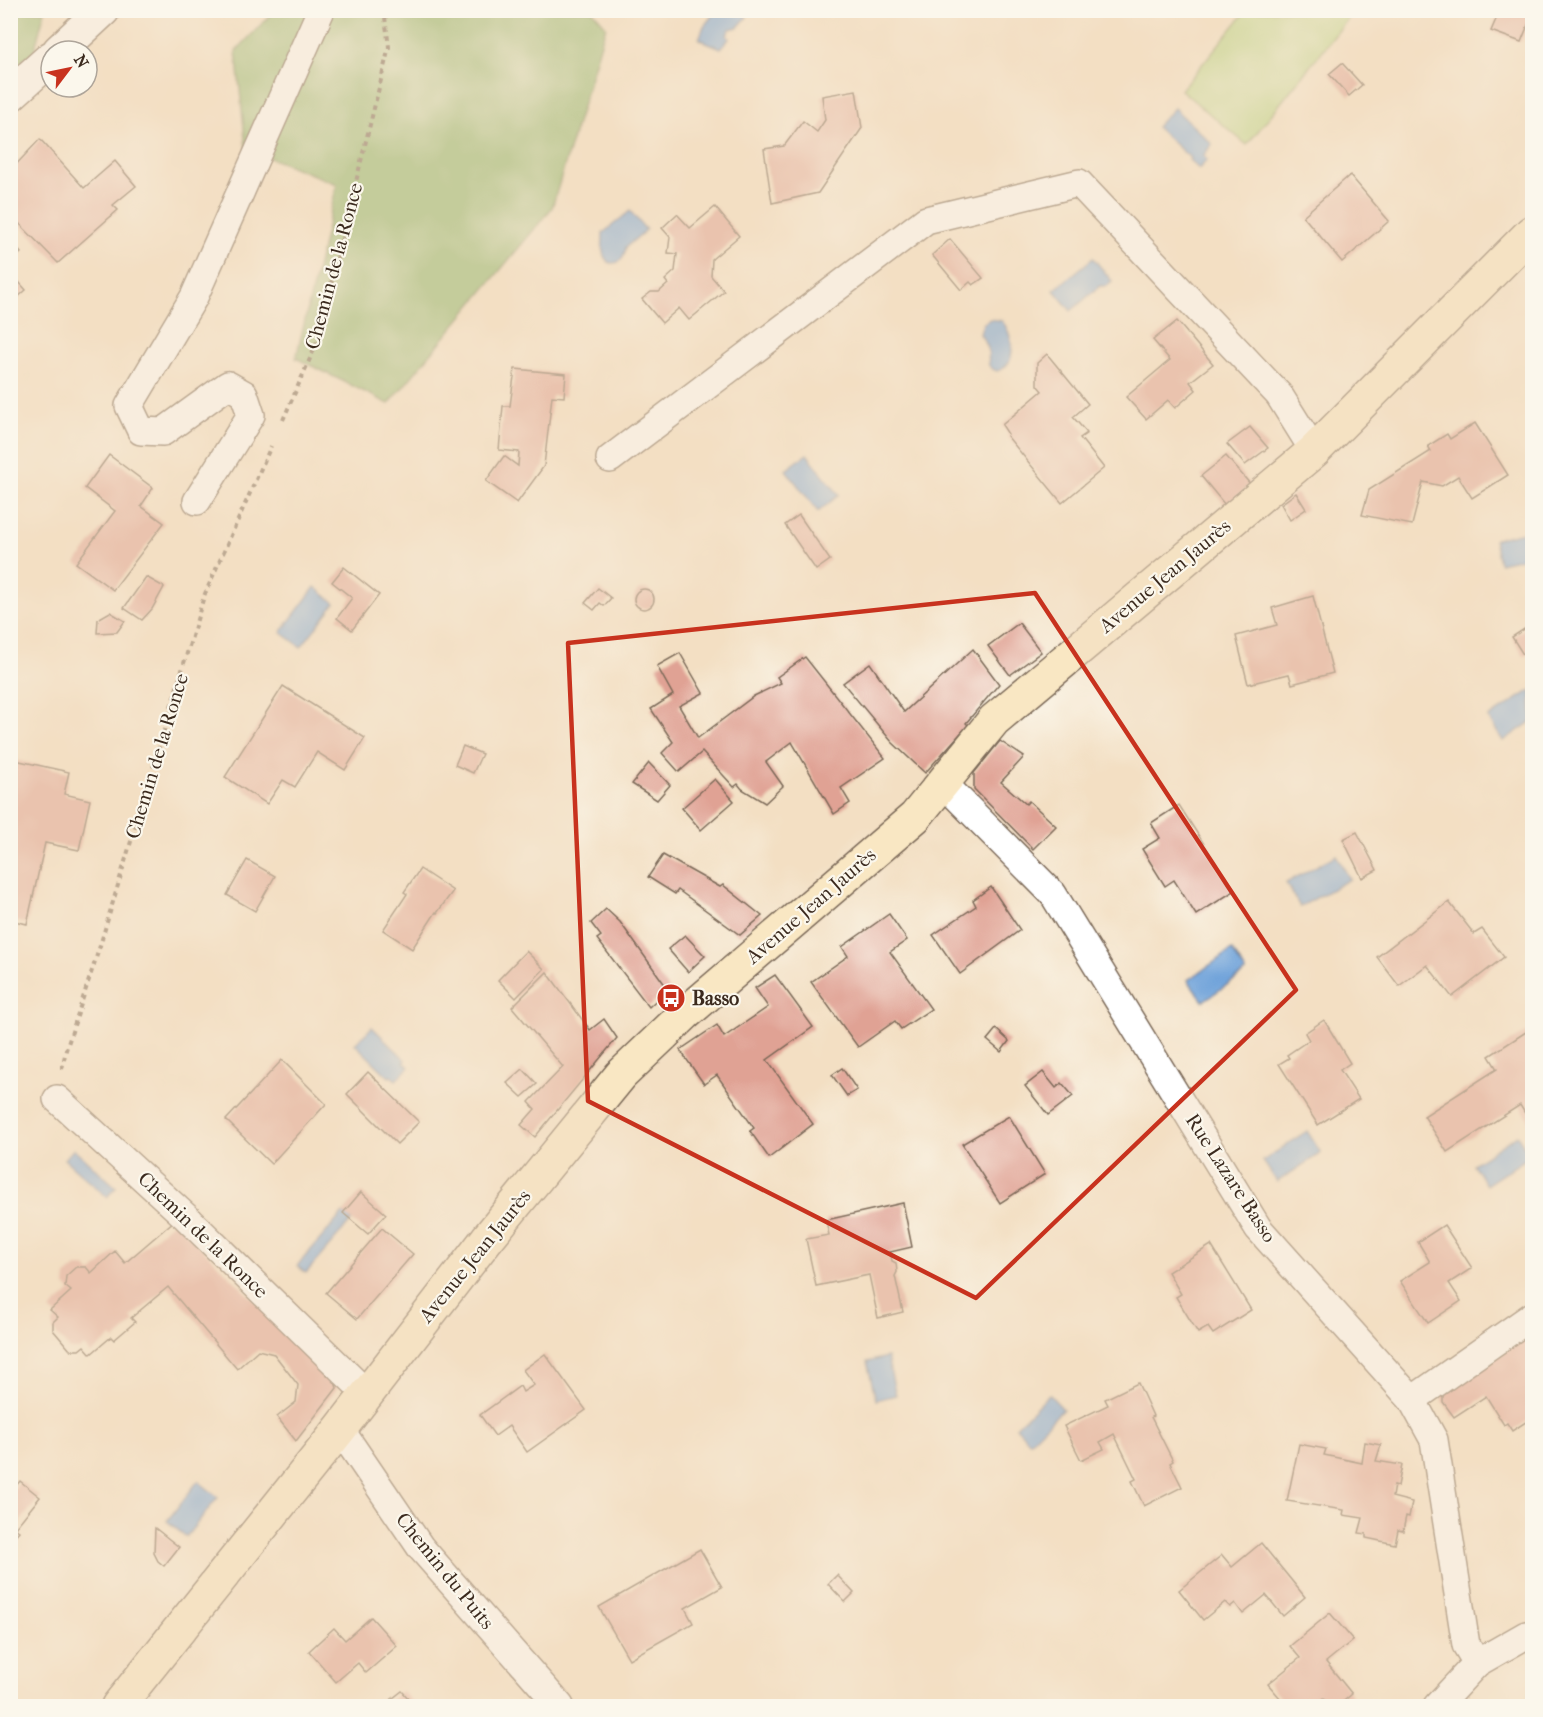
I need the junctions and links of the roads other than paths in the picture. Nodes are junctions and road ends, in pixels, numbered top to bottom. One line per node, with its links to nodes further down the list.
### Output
1 (103, 10): 3 (street)
2 (321, 10): 9 (street)
3 (72, 39)
4 (39, 69): 5 (street)
5 (10, 95)
6 (1533, 232): 7 (main road, Avenue Jean Jaurès)
7 (1314, 451): 8 (street); 10 (main road, Avenue Jean Jaurès)
8 (610, 459)
9 (197, 501)
10 (944, 784): 13 (main road, Avenue Jean Jaurès); 14 (street, Rue Lazare Basso)
11 (57, 1099): 13 (street, Chemin de la Ronce)
12 (1533, 1316): 14 (street)
13 (366, 1393): 15 (main road, Avenue Jean Jaurès)
14 (1412, 1400): 17 (street, Rue Lazare Basso)
15 (340, 1430): 18 (main road, Avenue Jean Jaurès); 19 (street, Chemin du Puits)
16 (1533, 1634): 17 (street)
17 (1478, 1663): 20 (street)
18 (118, 1707)
19 (560, 1707)
20 (1437, 1707)

